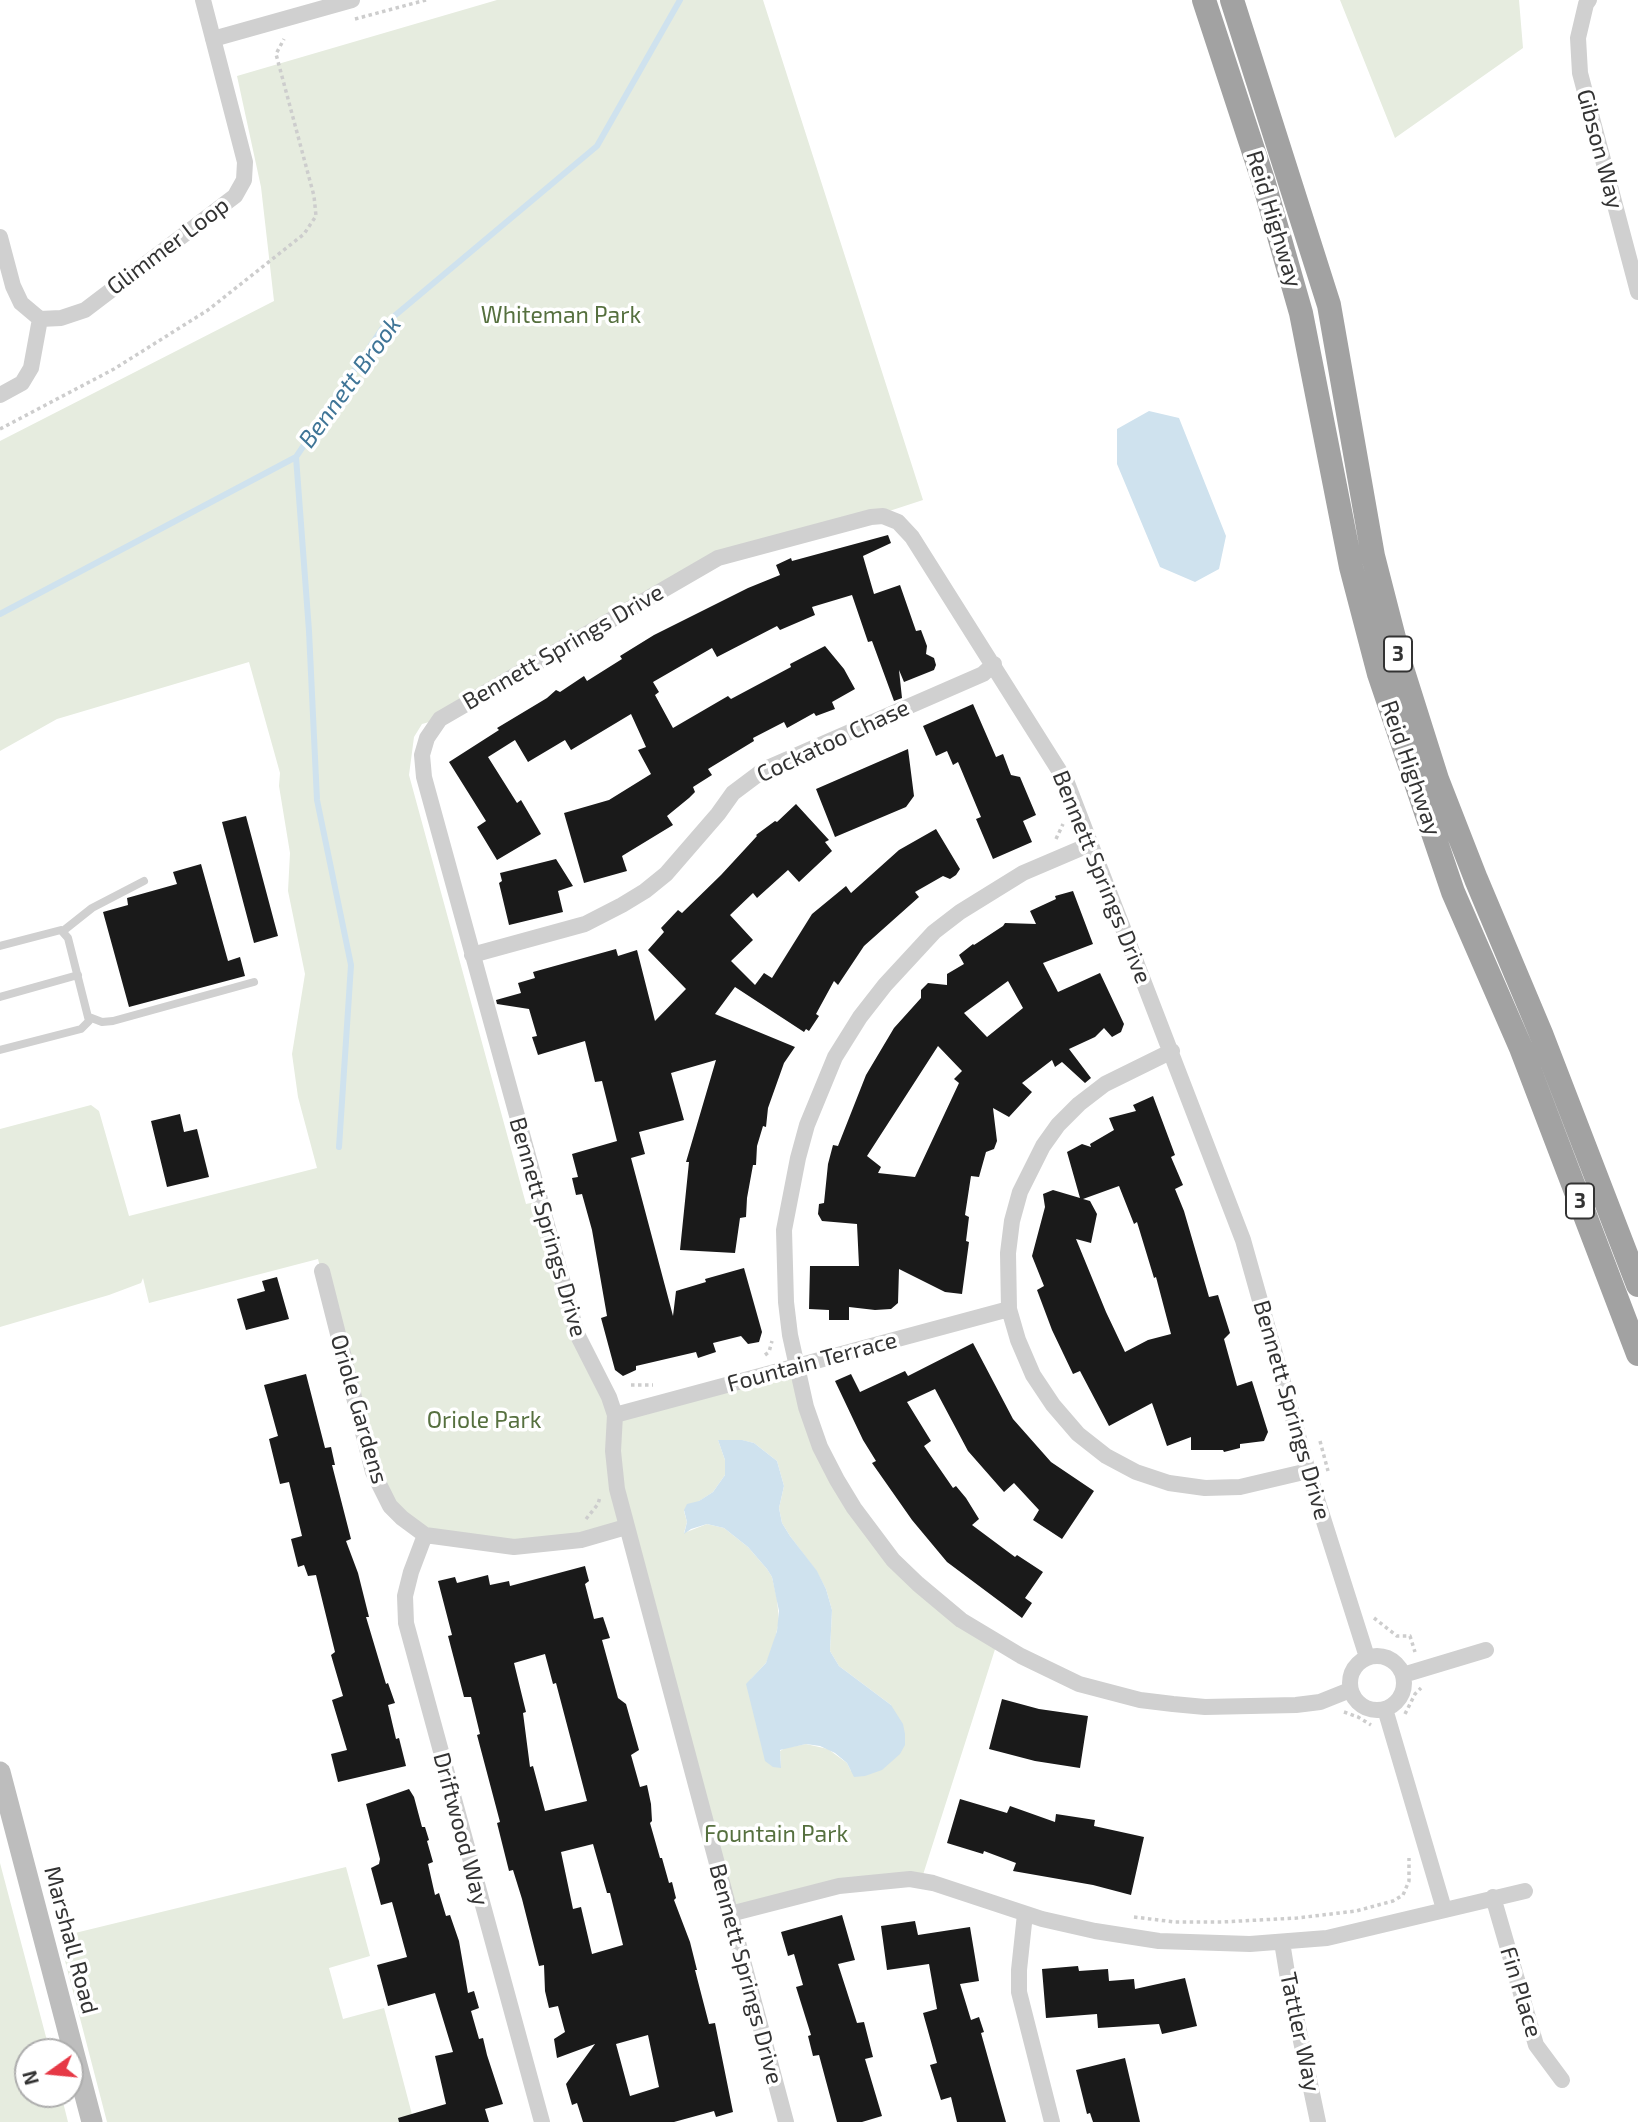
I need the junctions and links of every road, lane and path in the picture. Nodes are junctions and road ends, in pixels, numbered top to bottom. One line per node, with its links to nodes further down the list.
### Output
1 (203, 0): 6 (street, Glimmer Loop)
2 (352, 0): 6 (street)
3 (1204, 0): 32 (highway, Reid Highway / 3)
4 (1232, 0): 29 (highway, Reid Highway / 3)
5 (1587, 2): 9 (street, Gibson Way)
6 (214, 39): 11 (street, Glimmer Loop)
7 (281, 39): 13 (path)
8 (0, 237): 11 (street)
9 (1636, 273): 10 (street, Gibson Way)
10 (1638, 292)
11 (40, 319): 12 (street)
12 (0, 395)
13 (0, 429)
14 (994, 664): 16 (street, Bennett Springs Drive); 21 (street, Cockatoo Chase); 21 (street, Bennett Springs Drive)
15 (1064, 821): 17 (path)
16 (1091, 844): 27 (street, Bennett Springs Drive); 34 (street)
17 (1052, 845)
18 (144, 881): 19 (lane)
19 (63, 931): 20 (lane); 22 (lane)
20 (0, 946)
21 (472, 955): 37 (street, Bennett Springs Drive)
22 (78, 975): 24 (lane); 25 (lane)
23 (254, 982): 25 (lane)
24 (0, 997)
25 (89, 1017): 26 (lane)
26 (0, 1050)
27 (1172, 1051): 30 (street); 38 (street, Bennett Springs Drive)
28 (321, 1271): 42 (street, Oriole Gardens)
29 (1638, 1285)
30 (1009, 1309): 34 (street, Fountain Terrace); 38 (street)
31 (775, 1334): 33 (path)
32 (1638, 1354)
33 (758, 1359)
34 (796, 1366): 37 (street, Fountain Terrace); 46 (street)
35 (656, 1384): 36 (path)
36 (631, 1385)
37 (615, 1415): 39 (street, Bennett Springs Drive)
38 (1308, 1471): 44 (street, Bennett Springs Drive)
39 (617, 1489): 40 (path); 41 (street, Bennett Springs Drive)
40 (583, 1521)
41 (626, 1527): 42 (street); 55 (street, Bennett Springs Drive)
42 (425, 1535): 61 (street, Driftwood Way)
43 (1486, 1650): 45 (street)
44 (1367, 1657): 45 (street); 46 (street)
45 (1403, 1675): 47 (street)
46 (1350, 1690): 47 (street)
47 (1385, 1709): 54 (street)
48 (1370, 1725): 49 (path)
49 (1374, 1737)
50 (0, 1772): 60 (main road, Marshall Road)
51 (1406, 1847): 57 (path)
52 (1525, 1891): 53 (street)
53 (1493, 1897): 54 (street); 59 (street, Fin Place)
54 (1444, 1909): 58 (street)
55 (730, 1914): 56 (street); 62 (street, Bennett Springs Drive)
56 (1025, 1914): 58 (street); 63 (street)
57 (1124, 1916)
58 (1282, 1942): 64 (street, Tattler Way)
59 (1562, 2080)
60 (92, 2122)
61 (542, 2122)
62 (786, 2122)
63 (1052, 2122)
64 (1318, 2122)

